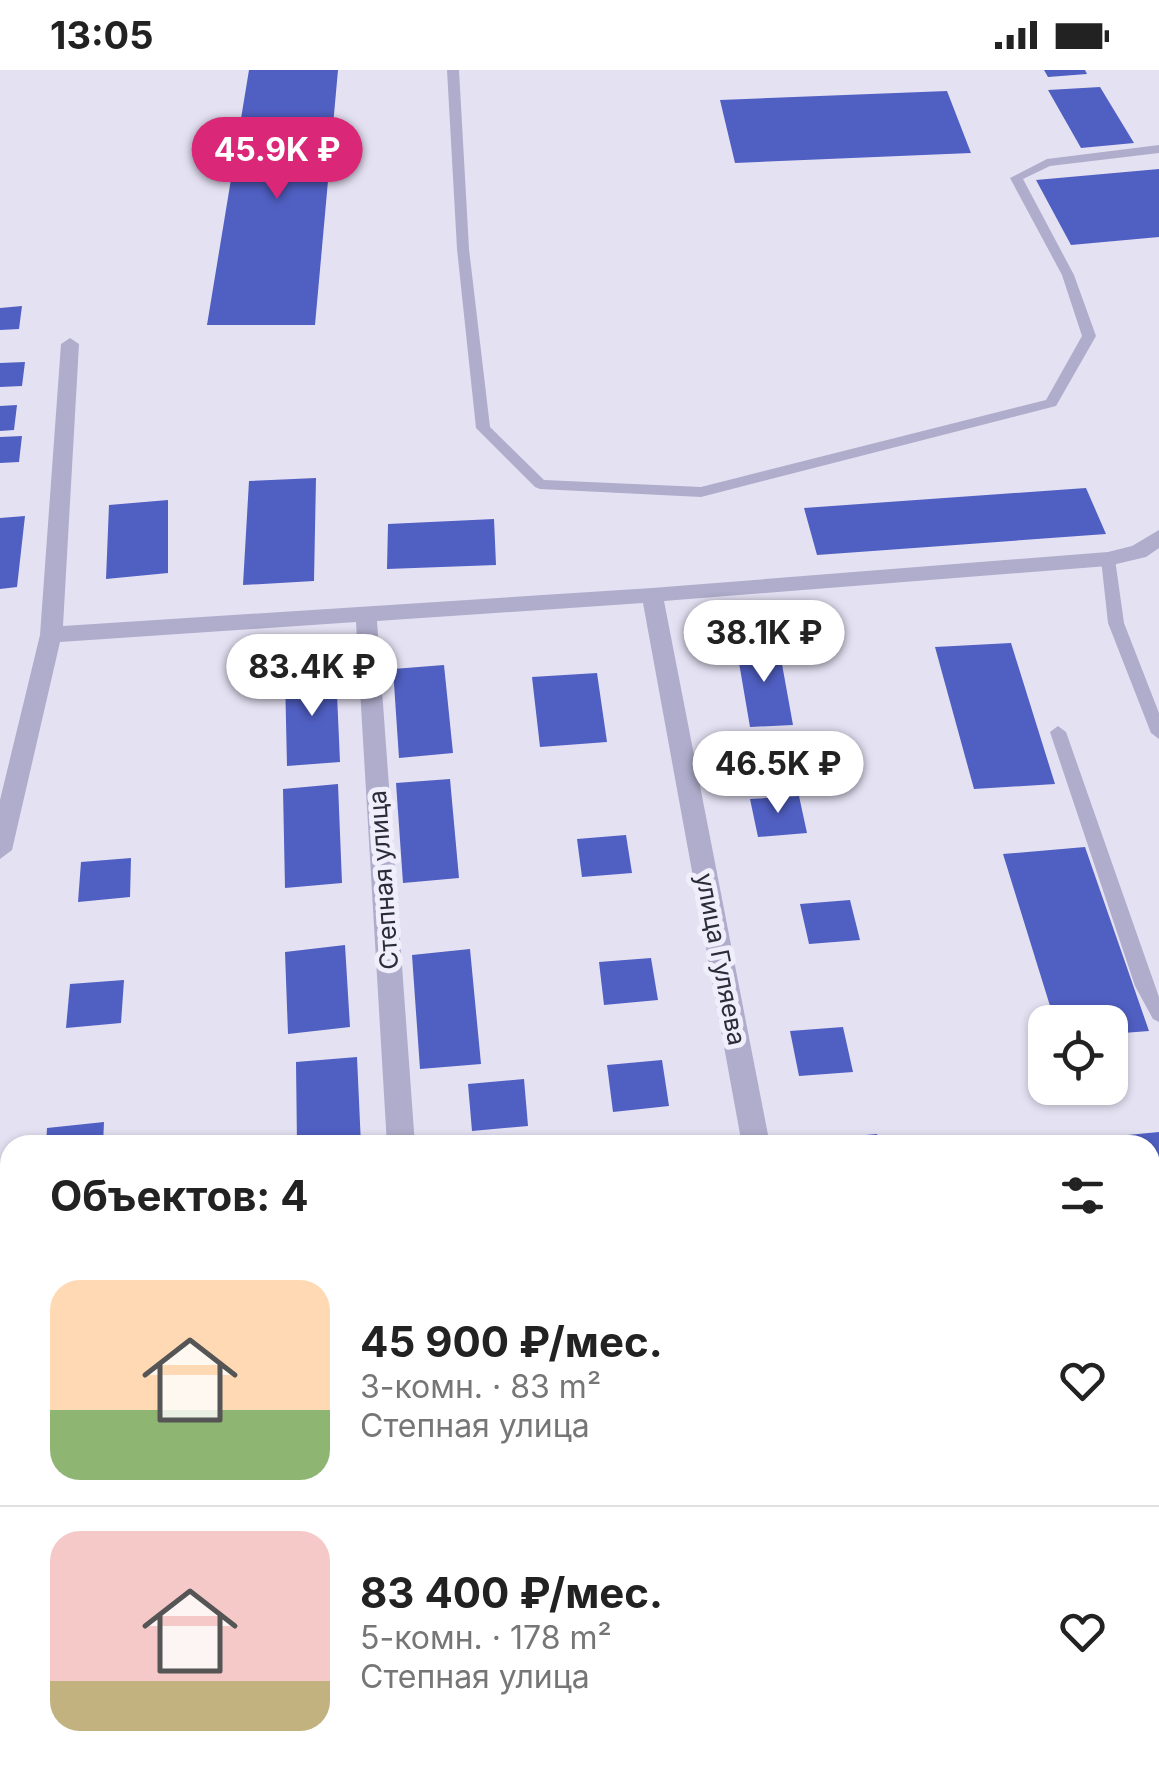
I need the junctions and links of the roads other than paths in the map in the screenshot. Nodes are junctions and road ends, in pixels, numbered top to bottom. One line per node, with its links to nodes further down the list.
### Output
1 (454, 70): 2 (lane)
2 (1159, 148)
3 (70, 344): 8 (street)
4 (1159, 537): 5 (street)
5 (1108, 559): 6 (street); 10 (lane)
6 (652, 596): 7 (street); 14 (street, улица Гуляева)
7 (366, 615): 8 (street); 13 (street, Степная улица)
8 (51, 636): 11 (street)
9 (1058, 732): 12 (lane)
10 (1159, 733)
11 (0, 850)
12 (1159, 1014)
13 (401, 1135)
14 (754, 1135)

